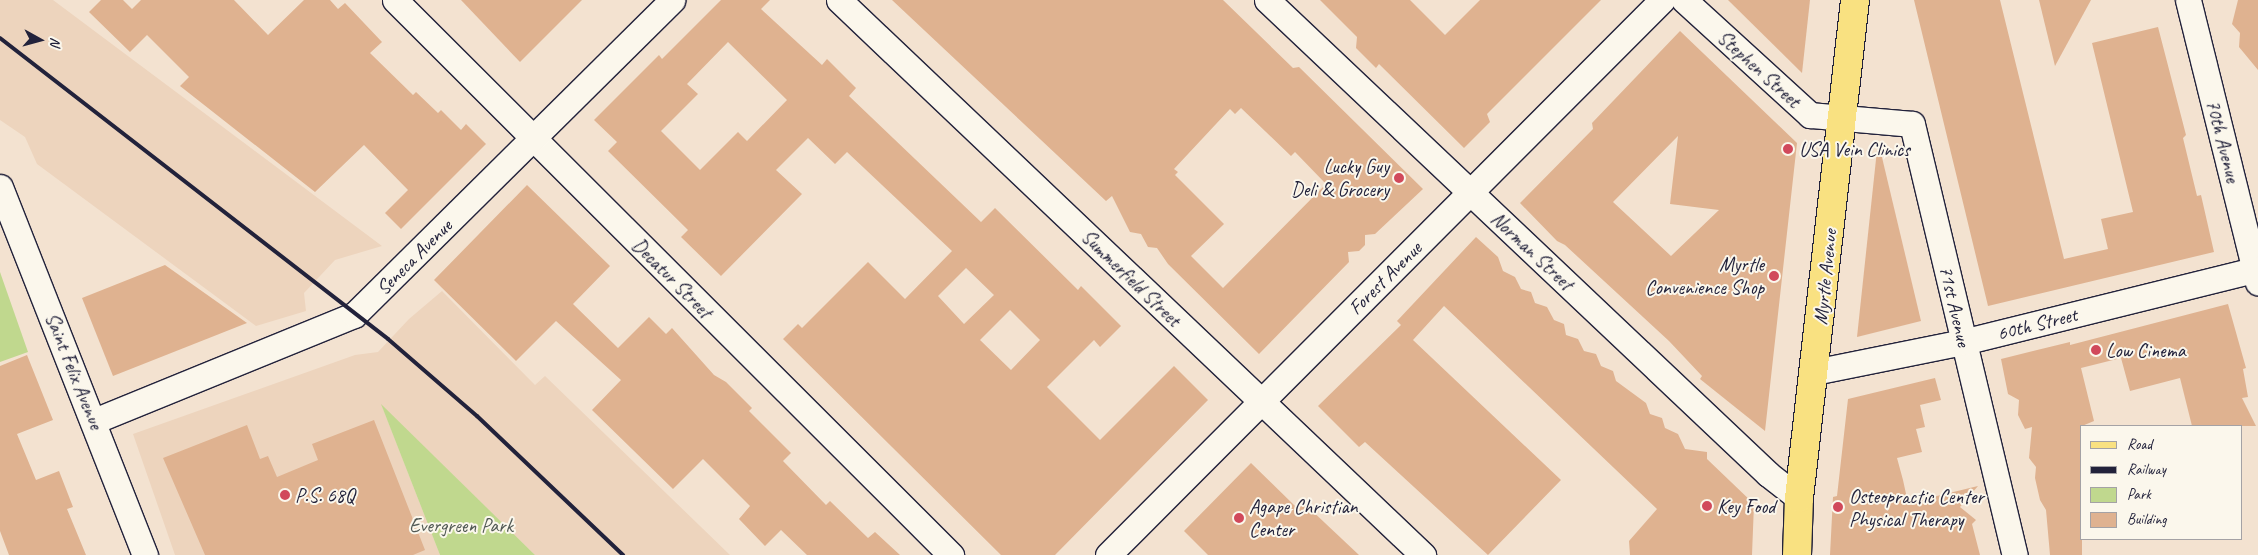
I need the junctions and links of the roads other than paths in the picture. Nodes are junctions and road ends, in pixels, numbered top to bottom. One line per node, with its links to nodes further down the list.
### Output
1 (395, 0): 10 (street, Decatur Street)
2 (672, 0): 10 (street, Seneca Avenue)
3 (839, 0): 16 (street, Summerfield Street)
4 (1267, 0): 12 (street, Norman Street)
5 (1662, 0): 12 (street, Forest Avenue)
6 (1684, 0): 9 (street, Stephen Street)
7 (1855, 0): 9 (main road, Myrtle Avenue)
8 (2188, 0): 13 (street, 70th Avenue)
9 (1842, 118): 14 (street, 71st Avenue); 15 (main road, Myrtle Avenue)
10 (533, 140): 17 (street, Seneca Avenue); 20 (street, Decatur Street)
11 (0, 187): 17 (street, Saint Felix Avenue)
12 (1470, 193): 16 (street, Forest Avenue); 18 (street, Norman Street)
13 (2257, 274): 14 (street, 60th Street)
14 (1963, 342): 15 (street, 60th Street); 24 (street, 71st Avenue)
15 (1814, 372): 18 (main road, Myrtle Avenue)
16 (1261, 402): 21 (street, Forest Avenue); 22 (street, Summerfield Street)
17 (94, 421): 19 (street, Saint Felix Avenue)
18 (1799, 498): 23 (main road, Myrtle Avenue)
19 (145, 555)
20 (950, 555)
21 (1108, 555)
22 (1423, 555)
23 (1796, 555)
24 (2015, 555)

